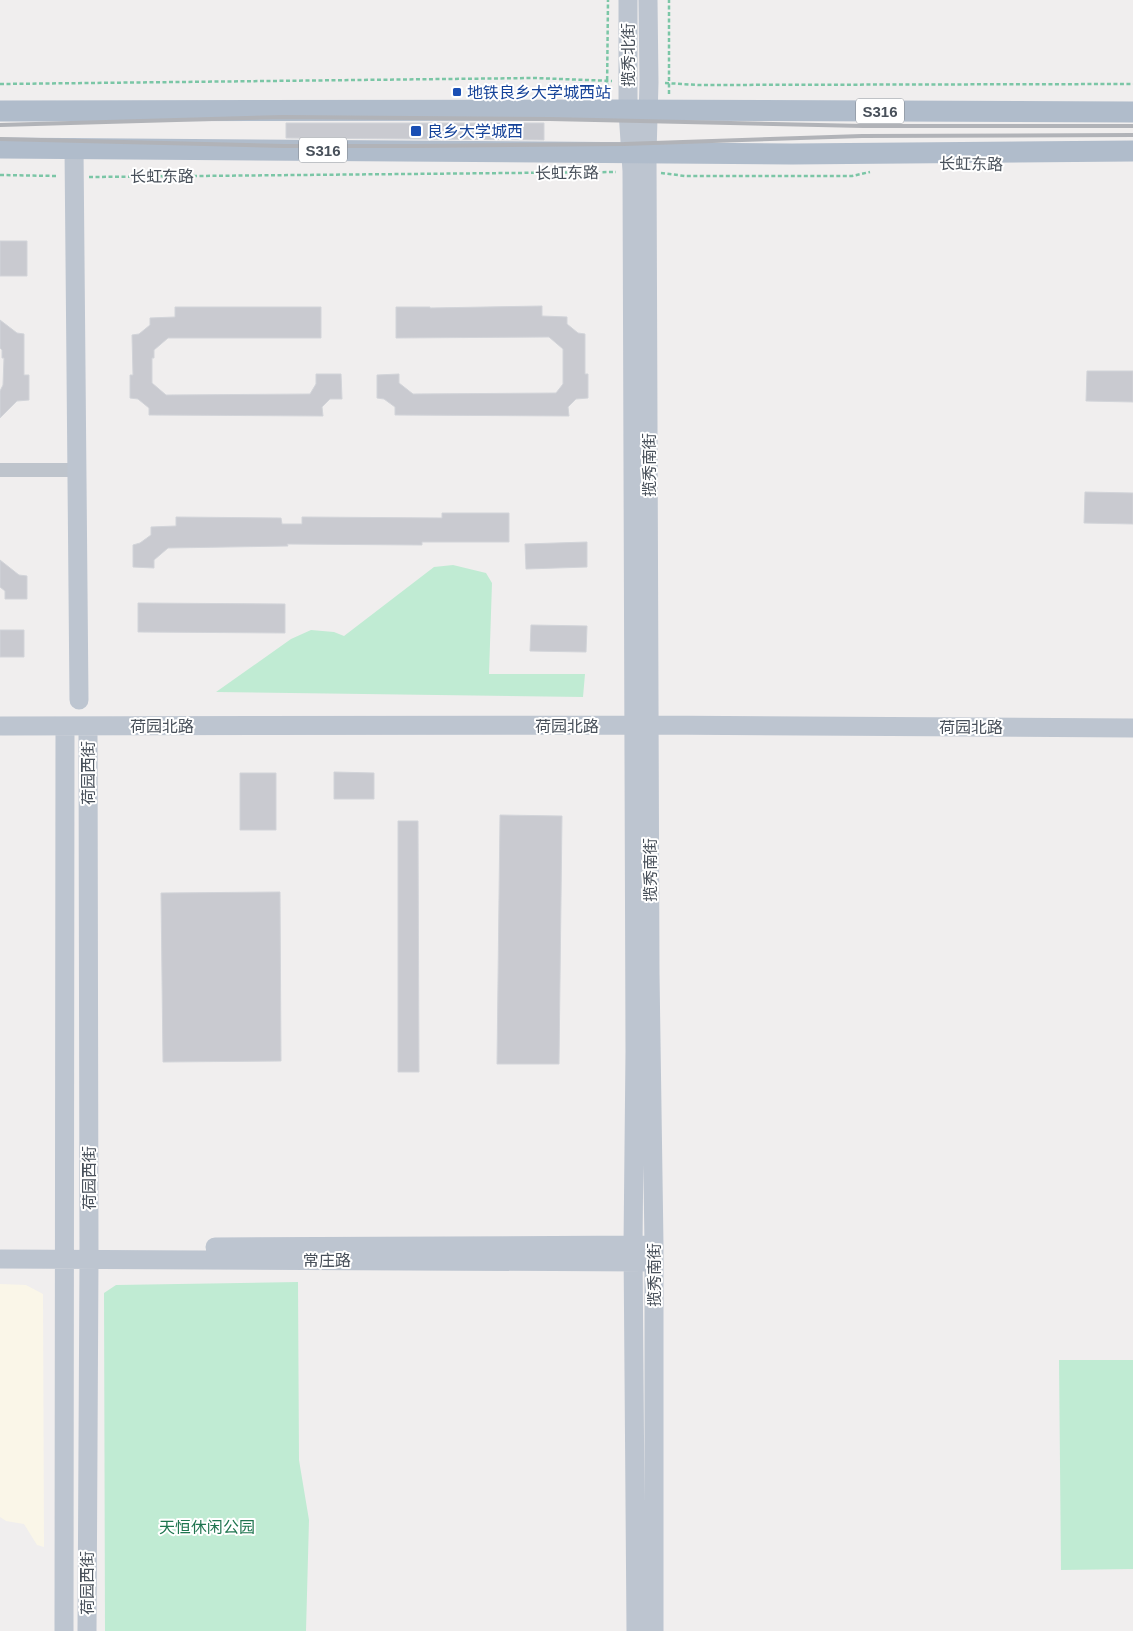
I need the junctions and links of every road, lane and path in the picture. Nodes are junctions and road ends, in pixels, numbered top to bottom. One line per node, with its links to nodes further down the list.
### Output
1 (608, 0): 5 (path, 揽秀北街)
2 (628, 0): 6 (street, 揽秀北街)
3 (648, 0): 7 (street, 揽秀北街)
4 (669, 0): 8 (path)
5 (606, 81): 6 (path); 9 (path); 11 (path, 揽秀北街)
6 (628, 82): 11 (street, 揽秀北街)
7 (649, 82): 8 (path); 11 (street, 揽秀北街)
8 (669, 83): 10 (path); 12 (path)
9 (0, 84)
10 (1133, 84)
11 (627, 110): 12 (main road, S316); 13 (main road, S316); 18 (street, 揽秀南街)
12 (668, 110): 14 (main road, S316)
13 (0, 111)
14 (1133, 112)
15 (0, 148): 16 (main road, 长虹东路 / S316)
16 (74, 148): 18 (main road, 长虹东路 / S316); 21 (street)
17 (1133, 151): 18 (main road, 长虹东路 / S316)
18 (639, 163): 19 (path, 长虹东路); 21 (path, 长虹东路); 28 (street, 揽秀南街)
19 (877, 170)
20 (0, 175): 21 (path, 长虹东路)
21 (74, 177): 23 (street)
22 (0, 470): 23 (street)
23 (76, 470): 24 (street)
24 (79, 700)
25 (0, 726): 26 (street, 荷园北路)
26 (66, 726): 27 (street, 荷园北路); 31 (street, 荷园西街)
27 (88, 726): 28 (street, 荷园北路); 32 (street, 荷园西街)
28 (641, 726): 29 (street, 荷园北路); 33 (street, 揽秀南街); 34 (street, 揽秀南街)
29 (1133, 728)
30 (0, 1248): 31 (street, 常庄路)
31 (64, 1253): 32 (street, 常庄路); 35 (street, 常庄路); 36 (street, 荷园西街)
32 (89, 1253): 34 (street, 常庄路); 37 (street, 荷园西街)
33 (654, 1253): 34 (street, 常庄路); 39 (street, 揽秀南街)
34 (633, 1254): 38 (street, 揽秀南街)
35 (0, 1259)
36 (64, 1631)
37 (87, 1631)
38 (636, 1631)
39 (654, 1631)

